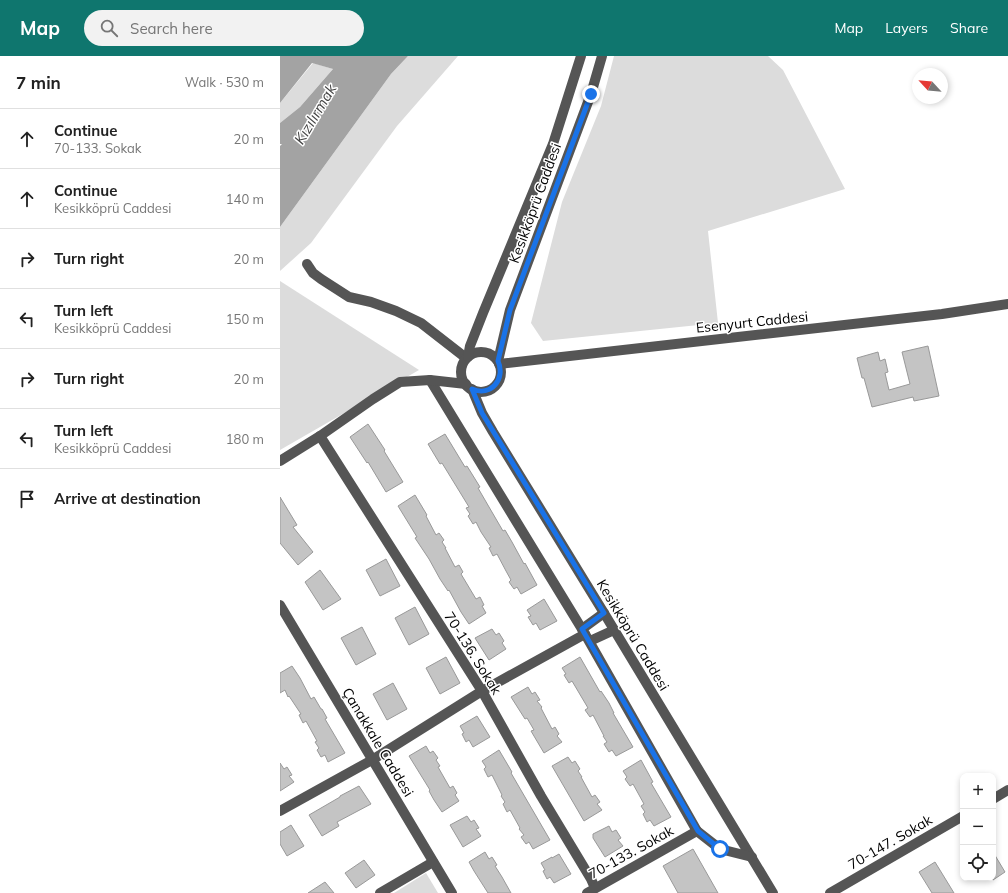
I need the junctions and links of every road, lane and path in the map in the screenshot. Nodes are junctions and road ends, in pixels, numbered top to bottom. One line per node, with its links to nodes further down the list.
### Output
1 (581, 56): 5 (street, Kesikköprü Caddesi)
2 (602, 56): 6 (street, Kesikköprü Caddesi)
3 (306, 264): 5 (street)
4 (1008, 304): 6 (street, Esenyurt Caddesi)
5 (467, 358): 6 (street); 8 (street)
6 (498, 362): 8 (street)
7 (430, 380): 8 (street); 9 (street); 14 (street)
8 (469, 387): 12 (street, Kesikköprü Caddesi)
9 (320, 436): 10 (street); 15 (street, 70-136. Sokak)
10 (280, 461)
11 (280, 605): 16 (street, Çanakkale Caddesi)
12 (604, 613): 13 (street, Kesikköprü Caddesi); 14 (street)
13 (614, 630): 14 (street); 22 (street, Kesikköprü Caddesi)
14 (586, 635): 15 (street); 21 (street)
15 (482, 691): 16 (street); 24 (street, 70-136. Sokak)
16 (372, 760): 19 (street); 23 (street, Çanakkale Caddesi)
17 (1008, 790): 18 (street)
18 (996, 797)
19 (280, 811)
20 (960, 818): 28 (street, 70-147. Sokak)
21 (698, 831): 22 (street); 24 (street, 70-133. Sokak)
22 (752, 857): 27 (street, Kesikköprü Caddesi)
23 (433, 862): 25 (street); 26 (street, Çanakkale Caddesi)
24 (591, 891)
25 (380, 893)
26 (452, 893)
27 (773, 893)
28 (830, 893)

